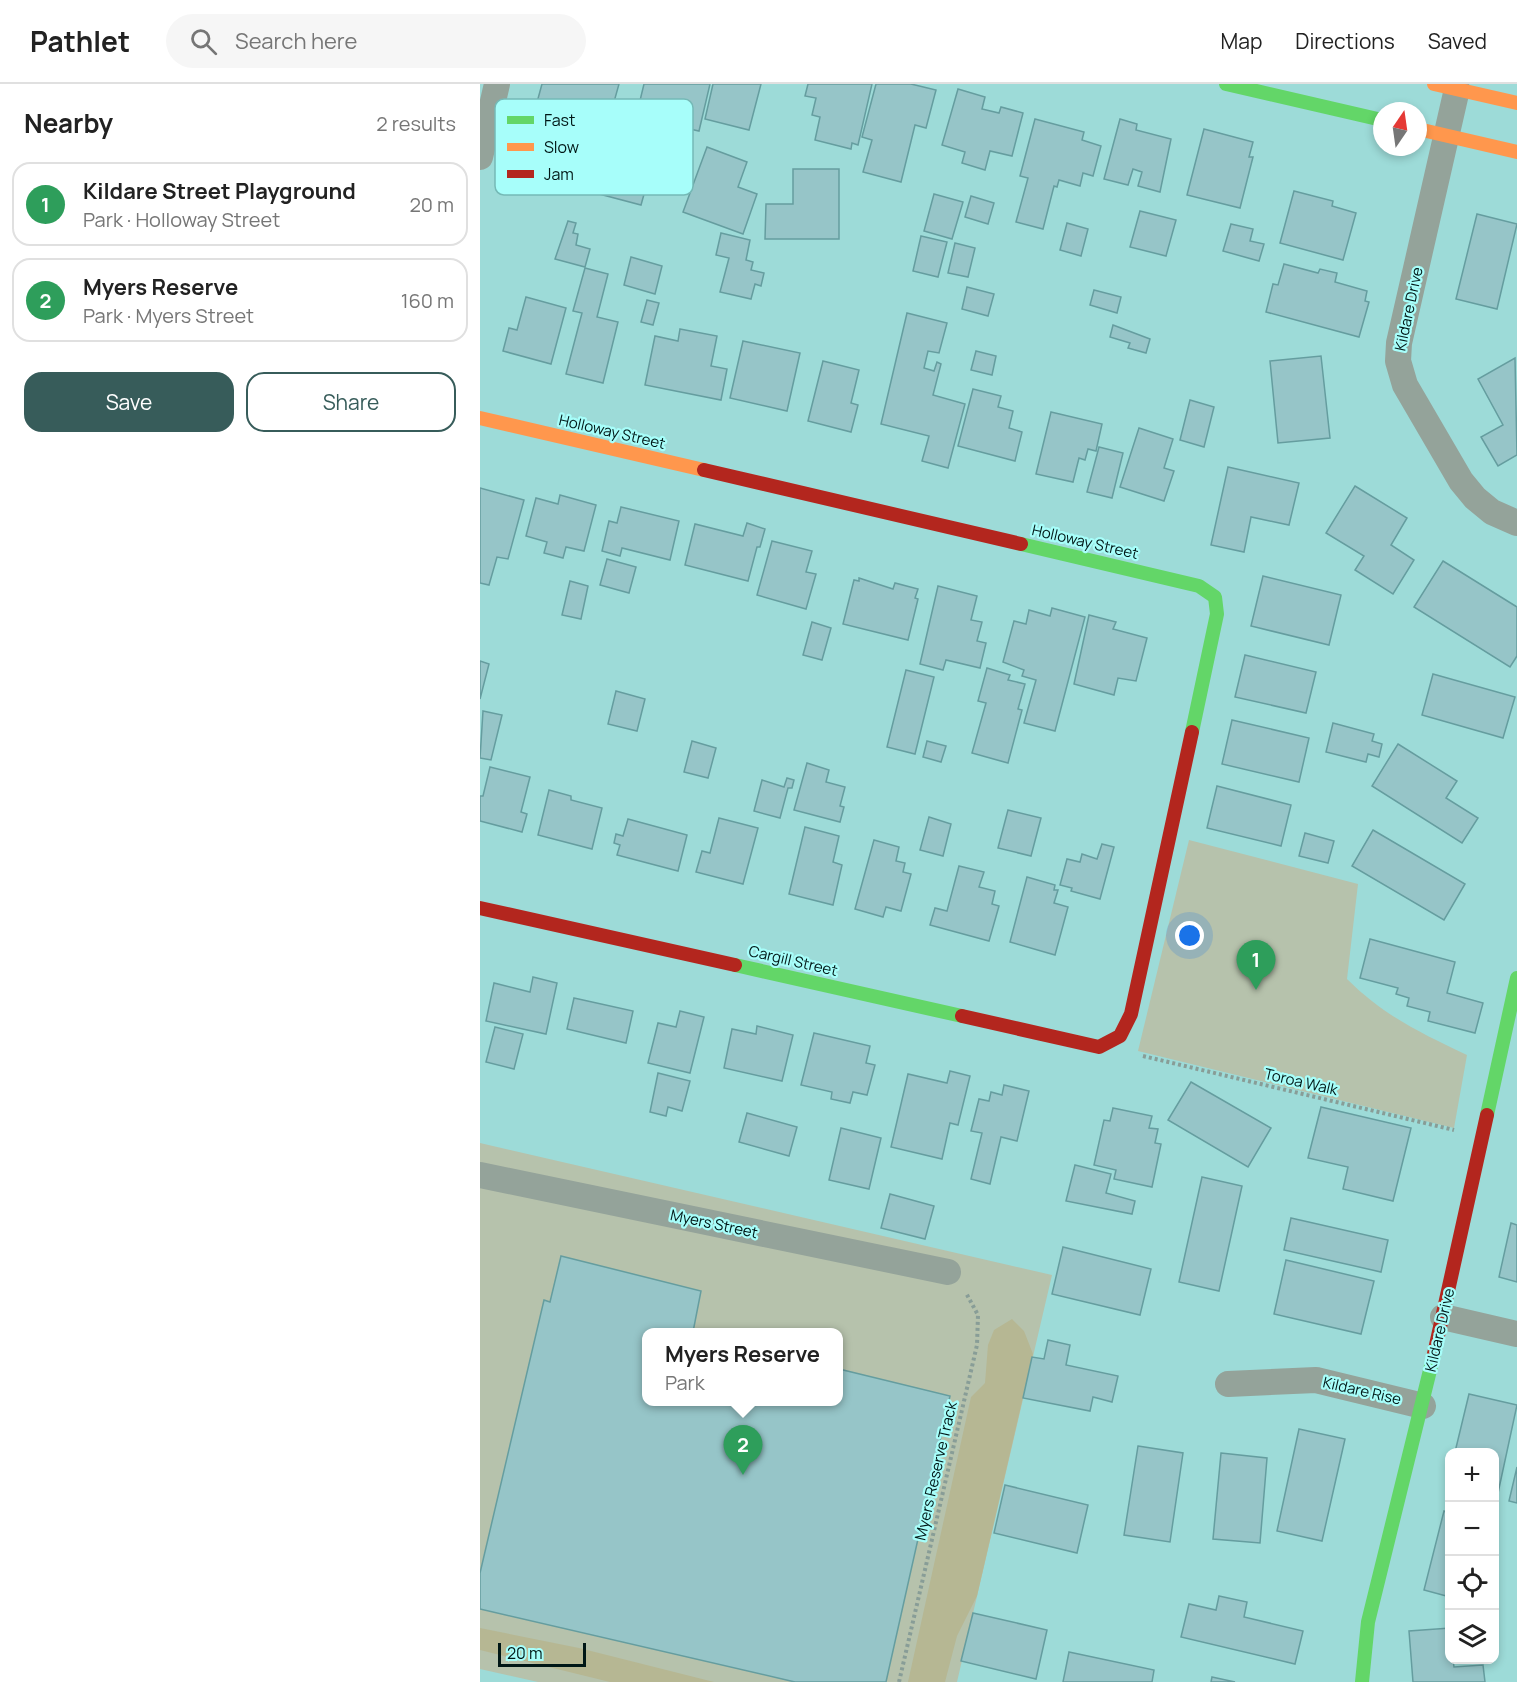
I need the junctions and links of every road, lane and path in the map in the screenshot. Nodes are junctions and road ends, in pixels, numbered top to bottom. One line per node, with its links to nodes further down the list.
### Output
1 (497, 84): 9 (street)
2 (1226, 84): 5 (street)
3 (1445, 87): 4 (street); 7 (street, Kildare Drive)
4 (1517, 103)
5 (1373, 118)
6 (1427, 131): 7 (street)
7 (1447, 135): 8 (street); 11 (street, Kildare Drive)
8 (1517, 152)
9 (480, 158)
10 (480, 418): 14 (street, Holloway Street)
11 (1517, 523)
12 (480, 908): 14 (street, Cargill Street)
13 (1517, 978): 19 (street, Kildare Drive)
14 (1099, 1047)
15 (1136, 1055): 16 (path, Toroa Walk)
16 (1460, 1132)
17 (480, 1175): 18 (street, Myers Street)
18 (948, 1272): 23 (path, Myers Reserve Track)
19 (1443, 1317): 20 (street); 22 (street, Kildare Drive)
20 (1517, 1334)
21 (1228, 1384): 22 (street, Kildare Rise)
22 (1423, 1406): 24 (street, Kildare Drive)
23 (899, 1682)
24 (1362, 1682)

